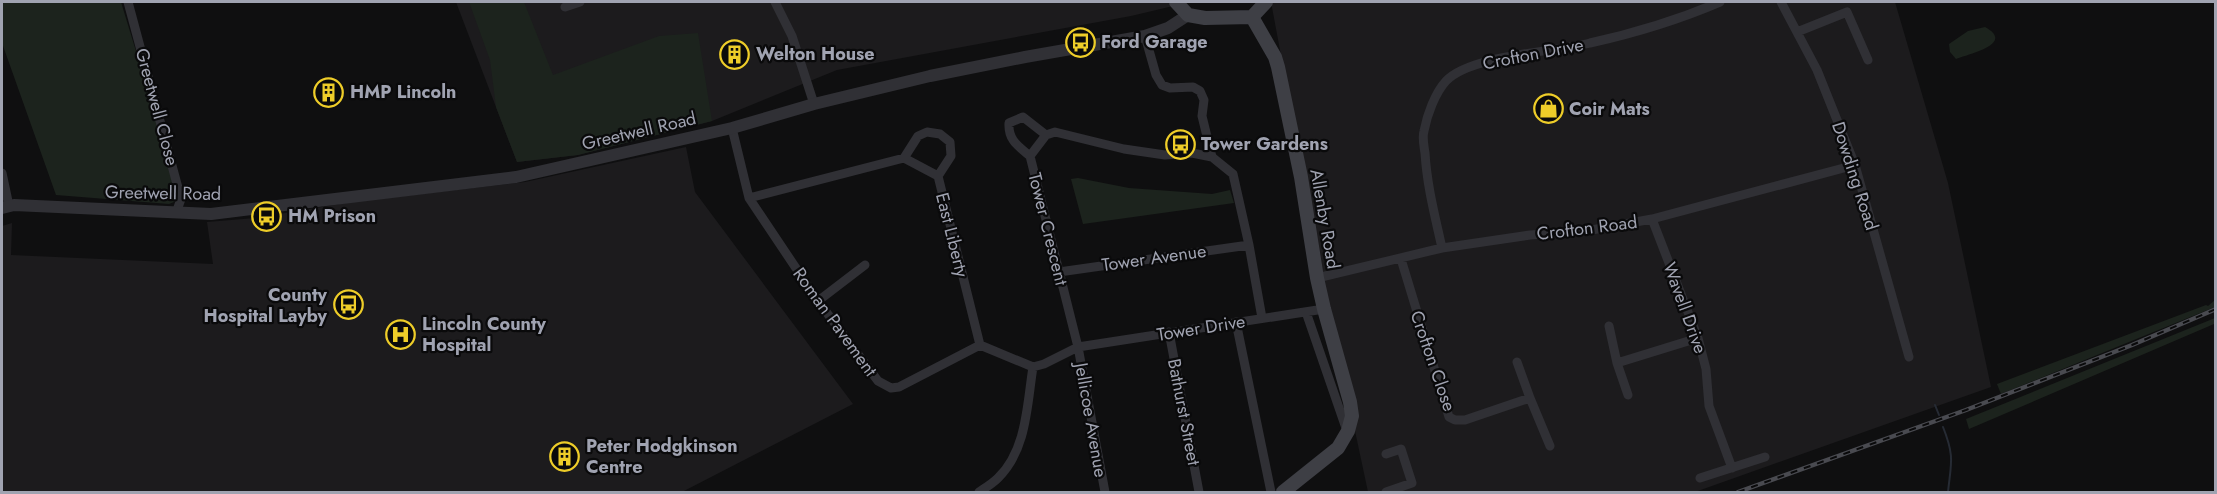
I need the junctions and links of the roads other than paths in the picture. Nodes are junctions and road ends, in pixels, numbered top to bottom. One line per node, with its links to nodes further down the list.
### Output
1 (128, 2): 25 (street, Greetwell Close)
2 (580, 2): 8 (street)
3 (775, 2): 14 (street)
4 (1176, 2): 9 (main road)
5 (1266, 2): 10 (main road)
6 (1720, 2): 28 (street, Crofton Drive)
7 (1781, 2): 11 (street, Dowding Road)
8 (565, 8)
9 (1188, 15): 10 (main road); 12 (street, Greetwell Road)
10 (1252, 17): 32 (main road, Allenby Road)
11 (1797, 32): 13 (street); 20 (street, Dowding Road)
12 (1145, 36): 14 (street, Greetwell Road); 18 (street)
13 (1868, 60)
14 (814, 104): 15 (street, Greetwell Road)
15 (732, 128): 23 (street, Roman Pavement); 25 (street, Greetwell Road)
16 (1046, 135): 17 (street, Tower Crescent); 17 (street); 18 (street)
17 (1030, 156): 31 (street, Tower Crescent)
18 (1212, 157): 27 (street)
19 (904, 158): 22 (street, East Liberty); 22 (street); 23 (street)
20 (1854, 165): 26 (street, Crofton Road); 43 (street, Dowding Road)
21 (2, 173): 24 (street)
22 (938, 176): 41 (street, East Liberty)
23 (749, 198): 33 (street, Roman Pavement)
24 (5, 207): 25 (street, Greetwell Road)
25 (176, 213)
26 (1652, 219): 28 (street, Crofton Road); 40 (street, Wavell Drive)
27 (1249, 244): 31 (street, Tower Avenue); 36 (street)
28 (1442, 248): 29 (street, Crofton Road)
29 (1401, 259): 32 (street, Crofton Road); 48 (street, Crofton Close)
30 (865, 265): 33 (street)
31 (1059, 272): 42 (street, Tower Crescent)
32 (1317, 278): 34 (main road, Allenby Road)
33 (818, 301): 41 (street, Roman Pavement)
34 (1323, 309): 35 (street, Tower Drive); 49 (main road, Allenby Road)
35 (1306, 312): 36 (street, Tower Drive); 49 (street)
36 (1262, 318): 37 (street, Tower Drive)
37 (1236, 322): 39 (street, Tower Drive); 58 (street)
38 (1609, 326): 45 (street)
39 (1169, 332): 42 (street, Tower Drive); 57 (street, Bathurst Street)
40 (1698, 338): 45 (street); 53 (street, Wavell Drive)
41 (980, 345): 46 (street)
42 (1078, 347): 46 (street); 56 (street, Jellicoe Avenue)
43 (1909, 357)
44 (1517, 362): 48 (street)
45 (1617, 363): 47 (street)
46 (1033, 367): 55 (street)
47 (1628, 395)
48 (1530, 398): 50 (street)
49 (1347, 432): 59 (main road)
50 (1550, 446)
51 (1386, 454): 60 (street)
52 (1765, 457): 53 (street)
53 (1732, 468): 54 (street)
54 (1700, 478)
55 (979, 492)
56 (1105, 492)
57 (1199, 492)
58 (1271, 492)
59 (1283, 492)
60 (1386, 492)

